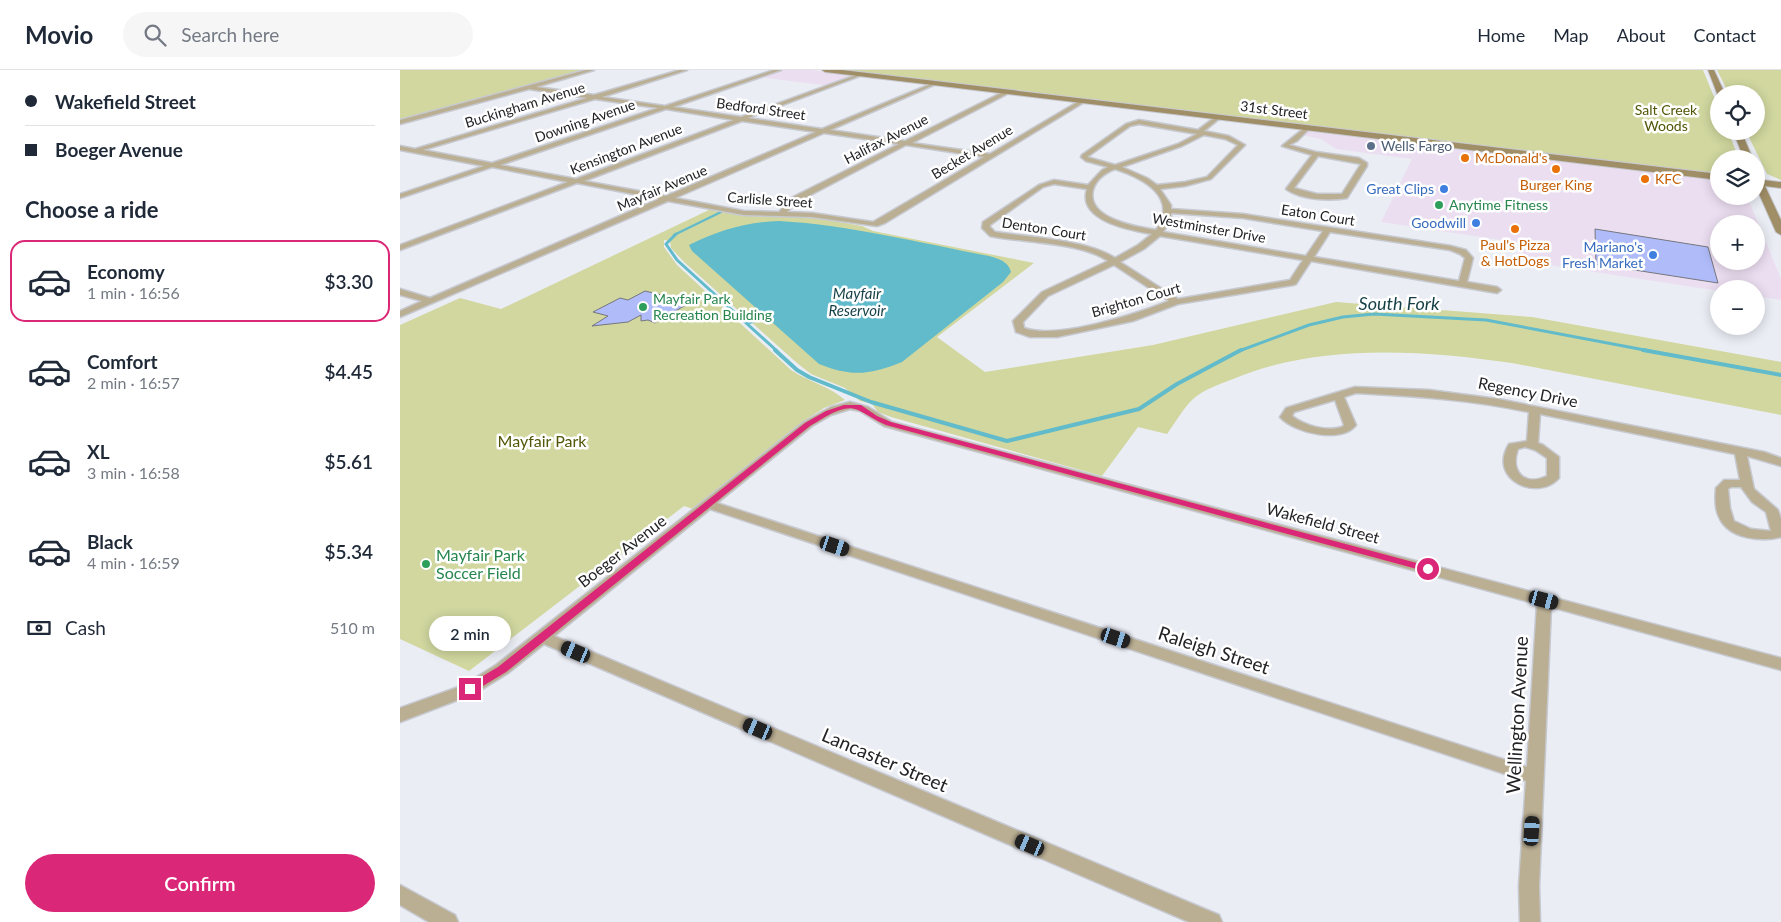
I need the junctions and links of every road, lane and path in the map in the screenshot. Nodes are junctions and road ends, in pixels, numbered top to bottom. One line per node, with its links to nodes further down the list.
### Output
1 (592, 70): 9 (street)
2 (685, 70): 11 (street, Buckingham Avenue)
3 (778, 70): 13 (street, Downing Avenue)
4 (825, 70): 6 (main road, 31st Street)
5 (1711, 70): 8 (main road)
6 (860, 74): 7 (main road, 31st Street); 15 (street, Kensington Avenue)
7 (934, 83): 10 (main road, 31st Street); 18 (street, Mayfair Avenue)
8 (1717, 85)
9 (527, 87): 11 (street, Bedford Street); 16 (street)
10 (1007, 92): 12 (main road, 31st Street); 21 (street, Halifax Avenue)
11 (594, 97): 13 (street, Bedford Street); 23 (street, Buckingham Avenue)
12 (1083, 101): 14 (main road, 31st Street); 27 (street, Becket Avenue)
13 (665, 108): 15 (street, Bedford Street); 28 (street, Downing Avenue)
14 (1221, 118): 17 (main road, 31st Street); 19 (street)
15 (741, 119): 18 (street, Bedford Street); 31 (street, Kensington Avenue)
16 (400, 122)
17 (1306, 128): 20 (street); 30 (main road, 31st Street)
18 (824, 131): 21 (street, Bedford Street); 38 (street, Mayfair Avenue)
19 (1203, 133): 29 (street); 29 (street); 35 (street)
20 (1295, 140): 24 (street); 24 (street)
21 (907, 143): 27 (street, Bedford Street); 40 (street, Halifax Avenue)
22 (400, 148): 23 (street, Carlisle Street)
23 (414, 151): 26 (street, Buckingham Avenue); 28 (street, Carlisle Street)
24 (1302, 151): 25 (street)
25 (1316, 154): 25 (street)
26 (400, 155)
27 (990, 156): 41 (street, Becket Avenue)
28 (493, 165): 31 (street, Carlisle Street); 36 (street, Downing Avenue)
29 (1114, 167): 34 (street); 35 (street)
30 (1710, 176)
31 (577, 181): 38 (street, Carlisle Street); 45 (street, Kensington Avenue)
32 (1765, 181): 33 (main road)
33 (1781, 184)
34 (1090, 187): 44 (street, Westminster Drive); 47 (street, Denton Court)
35 (1157, 187): 39 (street)
36 (400, 196)
37 (1765, 197): 43 (main road)
38 (668, 199): 40 (street, Carlisle Street); 51 (street, Mayfair Avenue)
39 (1169, 211): 42 (street, Eaton Court); 44 (street)
40 (781, 214): 41 (street, Carlisle Street)
41 (874, 224)
42 (1328, 229): 46 (street, Brighton Court); 48 (street, Eaton Court)
43 (1781, 232)
44 (1158, 233): 46 (street, Westminster Drive); 47 (street)
45 (400, 248)
46 (1309, 258): 48 (street, Westminster Drive); 52 (street, Brighton Court)
47 (1115, 261): 52 (street, Denton Court); 52 (street, Brighton Court)
48 (1462, 284): 49 (street, Westminster Drive)
49 (1497, 290)
50 (400, 292): 51 (street)
51 (432, 300): 53 (street, Mayfair Avenue)
52 (1176, 302)
53 (400, 314)
54 (1338, 394): 54 (street, Regency Drive); 56 (street, Regency Drive)
55 (858, 407): 63 (street, Boeger Avenue); 64 (street, Wakefield Street)
56 (1535, 409): 57 (street); 58 (street, Regency Drive)
57 (1532, 445)
58 (1740, 450): 60 (street, Regency Drive); 62 (street)
59 (1781, 455): 60 (street, Regency Drive)
60 (1764, 456): 61 (street, Regency Drive)
61 (1781, 462)
62 (1746, 484): 62 (street)
63 (708, 505): 65 (street, Boeger Avenue); 68 (street, Raleigh Street)
64 (1544, 600): 66 (street, Wakefield Street); 68 (street, Wellington Avenue)
65 (542, 637): 67 (street, Boeger Avenue); 71 (street, Lancaster Street)
66 (1781, 664)
67 (400, 715)
68 (1535, 777): 72 (street, Wellington Avenue)
69 (400, 894): 70 (street)
70 (448, 922)
71 (1212, 922)
72 (1530, 922)

